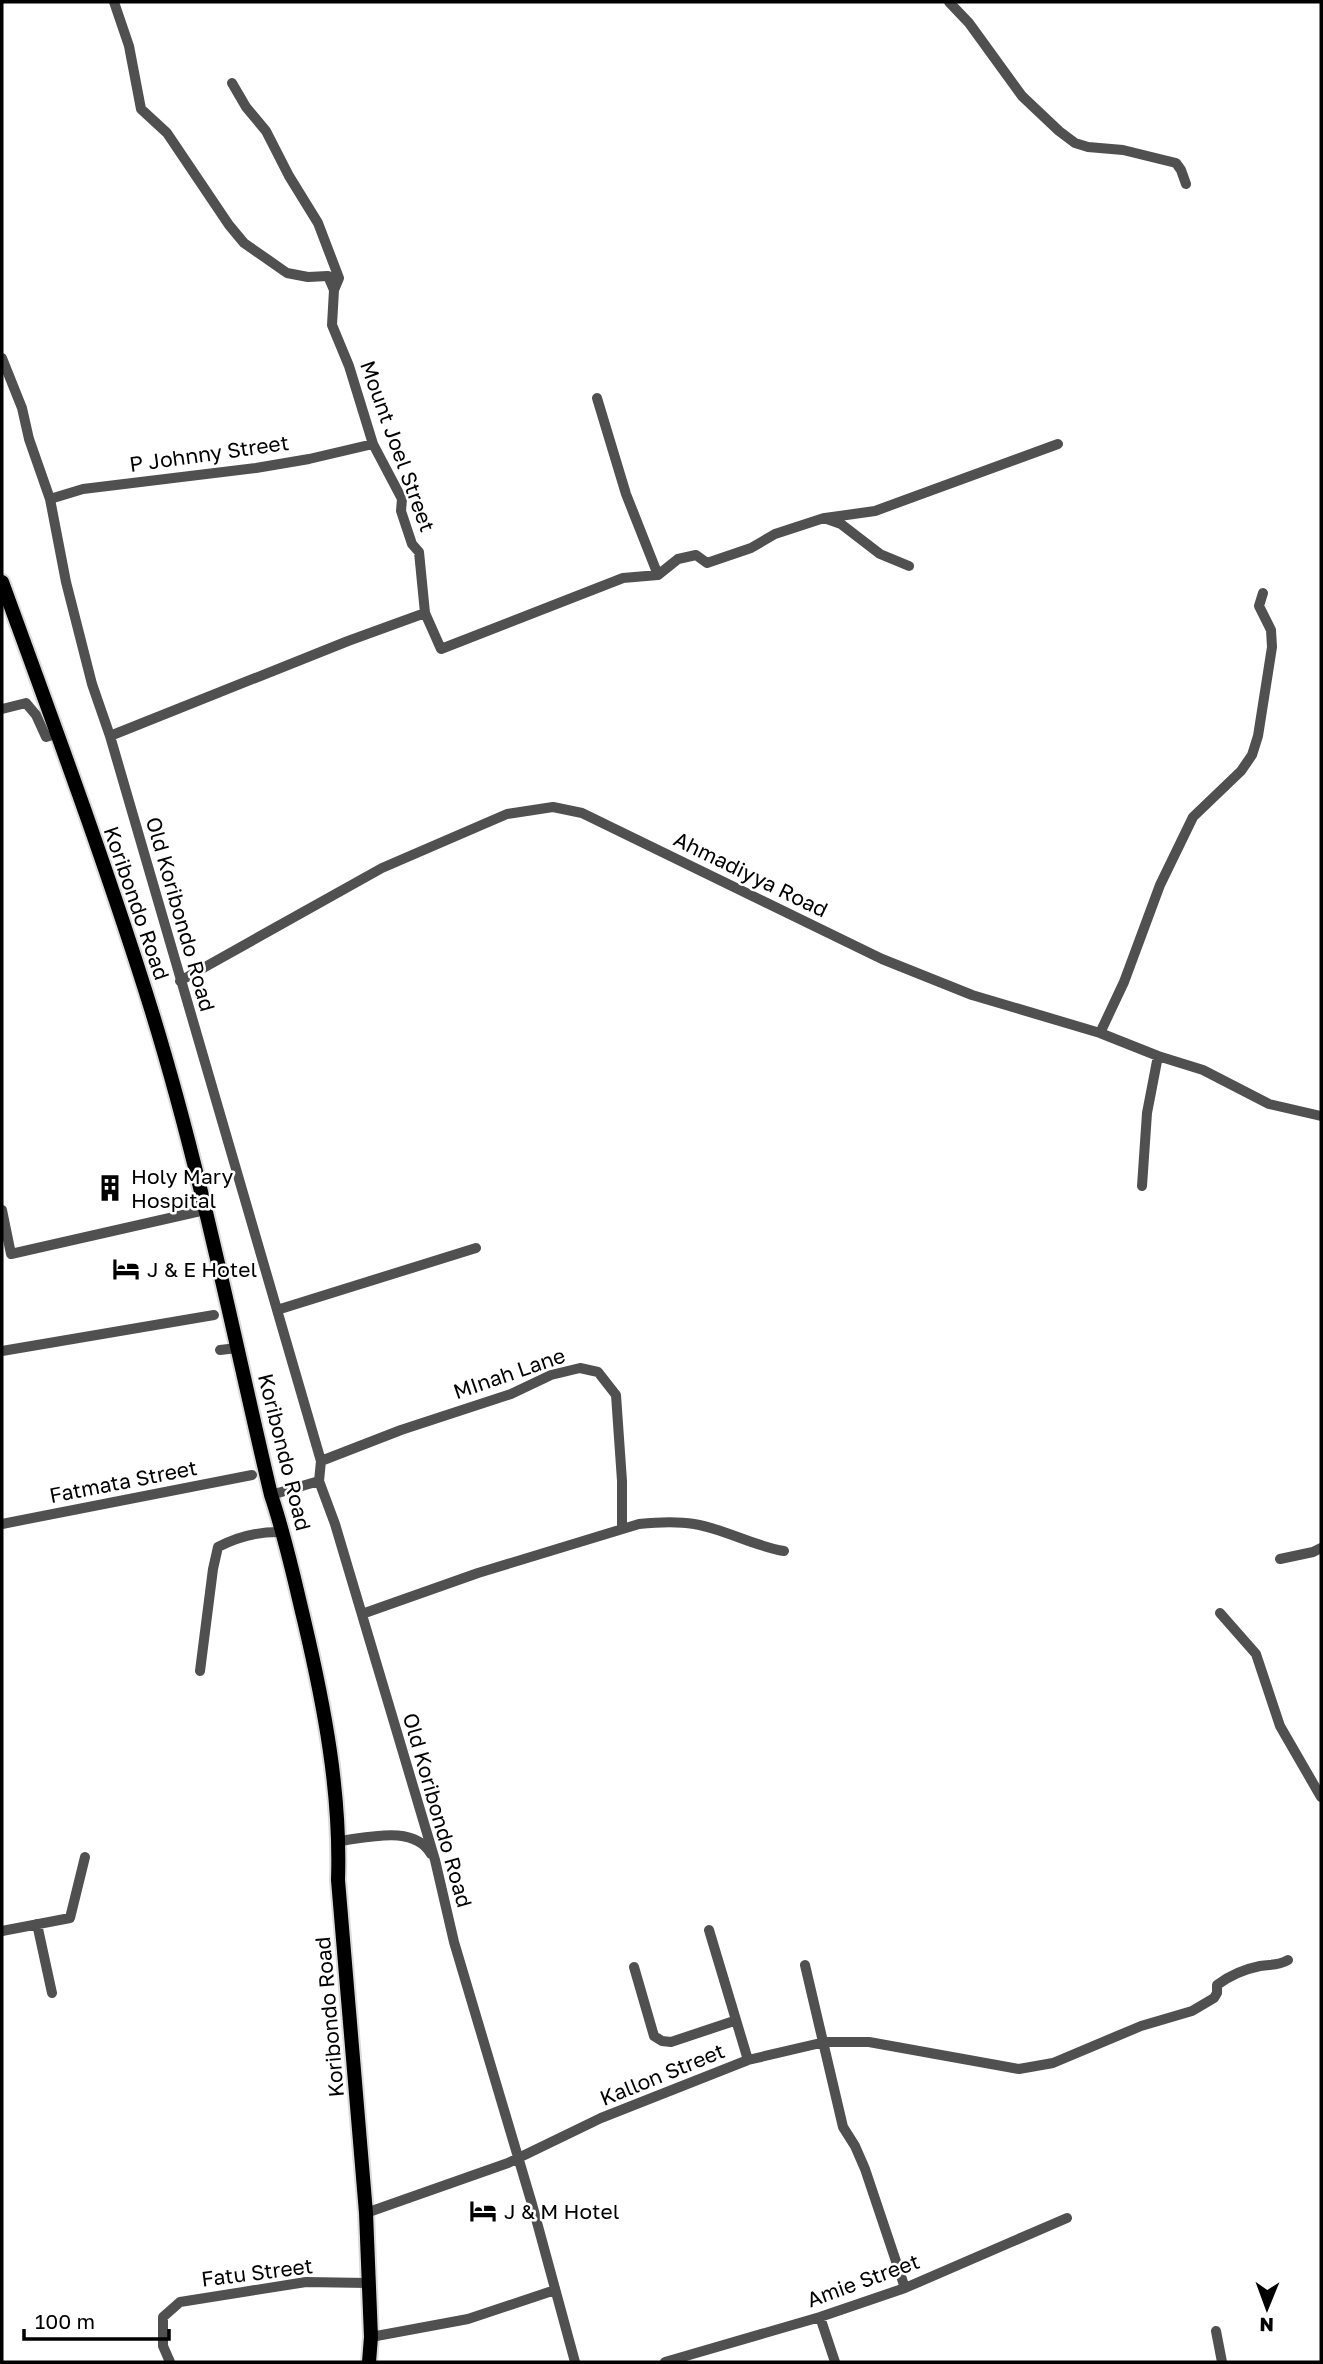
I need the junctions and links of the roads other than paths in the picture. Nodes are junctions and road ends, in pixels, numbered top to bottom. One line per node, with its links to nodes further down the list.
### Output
1 (114, 2): 5 (street)
2 (949, 2): 4 (street)
3 (232, 83): 5 (street, Mount Joel Street)
4 (1186, 184)
5 (334, 290): 8 (street, Mount Joel Street)
6 (2, 358): 10 (street, Old Koribondo Road)
7 (597, 398): 13 (street)
8 (373, 444): 10 (street, P Johnny Street); 16 (street, Mount Joel Street)
9 (1058, 444): 11 (street)
10 (50, 499): 19 (street, Old Koribondo Road)
11 (824, 518): 12 (street); 13 (street)
12 (909, 566)
13 (658, 575): 16 (street)
14 (2, 582): 18 (highway, Koribondo Road)
15 (1263, 593): 21 (street)
16 (425, 614): 19 (street)
17 (2, 709): 18 (street)
18 (58, 733): 26 (highway, Koribondo Road)
19 (110, 736): 20 (street, Old Koribondo Road)
20 (180, 981): 21 (street, Ahmadiyya Road); 28 (street, Old Koribondo Road)
21 (1100, 1033): 22 (street, Ahmadiyya Road)
22 (1158, 1056): 23 (street, Ahmadiyya Road); 24 (street)
23 (1321, 1116)
24 (1142, 1186)
25 (2, 1210): 26 (street)
26 (205, 1210): 30 (highway, Koribondo Road)
27 (476, 1248): 28 (street)
28 (277, 1310): 33 (street, Old Koribondo Road)
29 (214, 1315): 32 (street)
30 (237, 1348): 31 (street); 36 (highway, Koribondo Road)
31 (220, 1350)
32 (2, 1351)
33 (321, 1461): 35 (street, Old Koribondo Road); 38 (street, MInah Lane)
34 (252, 1475): 37 (street, Fatmata Street)
35 (319, 1481): 36 (street); 44 (street, Old Koribondo Road)
36 (271, 1495): 39 (highway, Koribondo Road)
37 (2, 1524)
38 (622, 1528): 41 (street); 44 (street)
39 (284, 1532): 45 (street); 47 (highway, Koribondo Road)
40 (1321, 1548): 42 (street)
41 (784, 1551)
42 (1280, 1559)
43 (1220, 1613): 46 (street)
44 (362, 1614): 49 (street, Old Koribondo Road)
45 (200, 1671)
46 (1321, 1797)
47 (339, 1841): 49 (street); 61 (highway, Koribondo Road)
48 (85, 1857): 50 (street)
49 (435, 1860): 60 (street, Old Koribondo Road)
50 (37, 1924): 52 (street); 56 (street)
51 (709, 1930): 57 (street)
52 (2, 1931)
53 (1288, 1959): 58 (street, Kallon Street)
54 (806, 1965): 58 (street)
55 (634, 1967): 57 (street)
56 (52, 1993)
57 (734, 2021): 59 (street)
58 (825, 2042): 59 (street, Kallon Street); 64 (street)
59 (748, 2060): 60 (street, Kallon Street)
60 (517, 2153): 61 (street, Kallon Street); 65 (street, Old Koribondo Road)
61 (366, 2213): 63 (highway, Koribondo Road)
62 (1067, 2218): 64 (street, Amie Street)
63 (368, 2283): 68 (highway, Koribondo Road); 69 (street, Fatu Street)
64 (905, 2288): 66 (street, Amie Street)
65 (555, 2290): 68 (street); 71 (street, Old Koribondo Road)
66 (820, 2317): 72 (street, Amie Street); 73 (street)
67 (1216, 2331): 74 (street)
68 (371, 2337): 70 (highway, Koribondo Road)
69 (170, 2362)
70 (369, 2362)
71 (575, 2362)
72 (665, 2362)
73 (835, 2362)
74 (1222, 2362)

